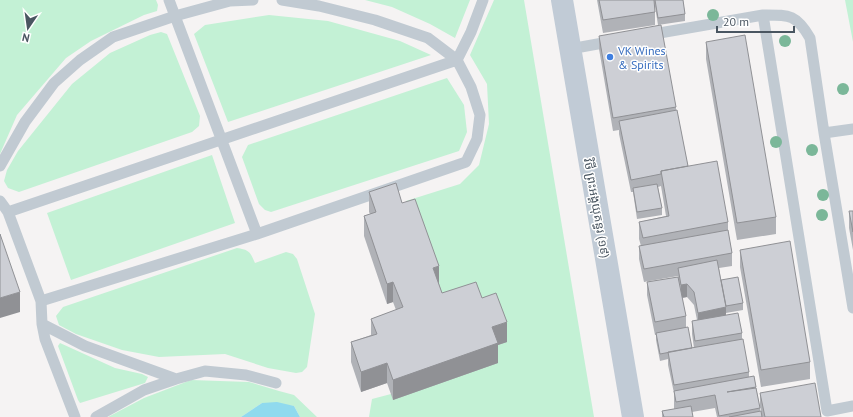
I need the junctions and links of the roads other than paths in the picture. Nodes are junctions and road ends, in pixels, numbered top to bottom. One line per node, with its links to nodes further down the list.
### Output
1 (169, 0): 7 (lane)
2 (253, 0): 7 (lane)
3 (282, 0): 11 (lane)
4 (483, 0): 11 (lane)
5 (562, 0): 10 (street, វិថី ព្រះអង្គយុគន្ធរ (១៩))
6 (763, 15): 8 (lane); 13 (lane); 24 (lane)
7 (175, 16): 14 (lane); 15 (lane)
8 (638, 36)
9 (622, 39): 10 (lane)
10 (570, 49): 27 (street, វិថី ព្រះអង្គយុគន្ធរ (១៩))
11 (457, 60): 14 (lane); 18 (lane)
12 (853, 129): 13 (lane)
13 (824, 133): 20 (lane)
14 (222, 140): 17 (lane); 18 (lane)
15 (0, 166)
16 (0, 200): 17 (lane)
17 (8, 212): 19 (lane)
18 (257, 234): 19 (lane)
19 (41, 300): 21 (lane)
20 (853, 308)
21 (42, 324): 22 (lane); 25 (lane)
22 (176, 380): 23 (lane); 26 (lane)
23 (276, 383)
24 (853, 406)
25 (75, 417)
26 (96, 417)
27 (633, 417)

